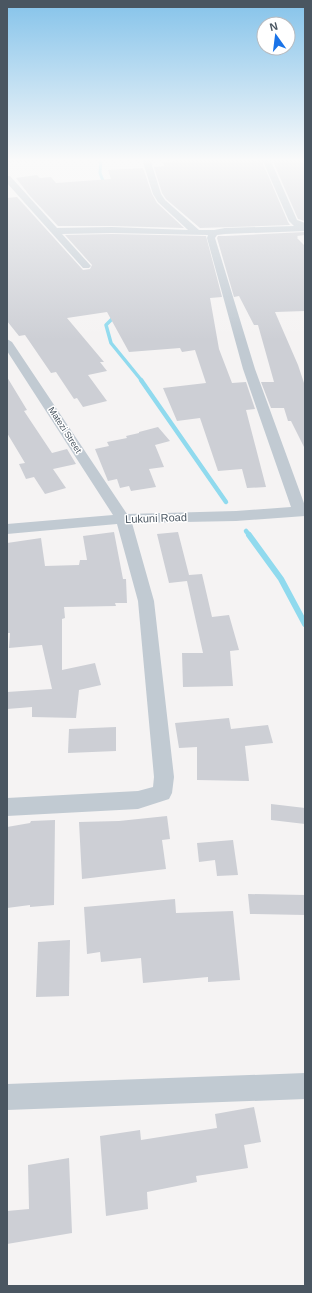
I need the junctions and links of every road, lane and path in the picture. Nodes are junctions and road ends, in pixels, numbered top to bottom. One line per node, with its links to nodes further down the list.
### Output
1 (45, 219): 5 (street)
2 (182, 219): 6 (street)
3 (292, 219): 4 (street)
4 (305, 227): 7 (street)
5 (56, 231): 6 (street); 8 (street)
6 (195, 231): 7 (street)
7 (214, 233): 10 (street)
8 (86, 266)
9 (7, 342): 11 (street, Matezi Street)
10 (302, 511): 11 (street, Lukuni Road)
11 (123, 519): 12 (street, Lukuni Road); 13 (street, Matezi Street)
12 (7, 529)
13 (7, 807)
14 (305, 1086): 15 (street)
15 (7, 1097)

